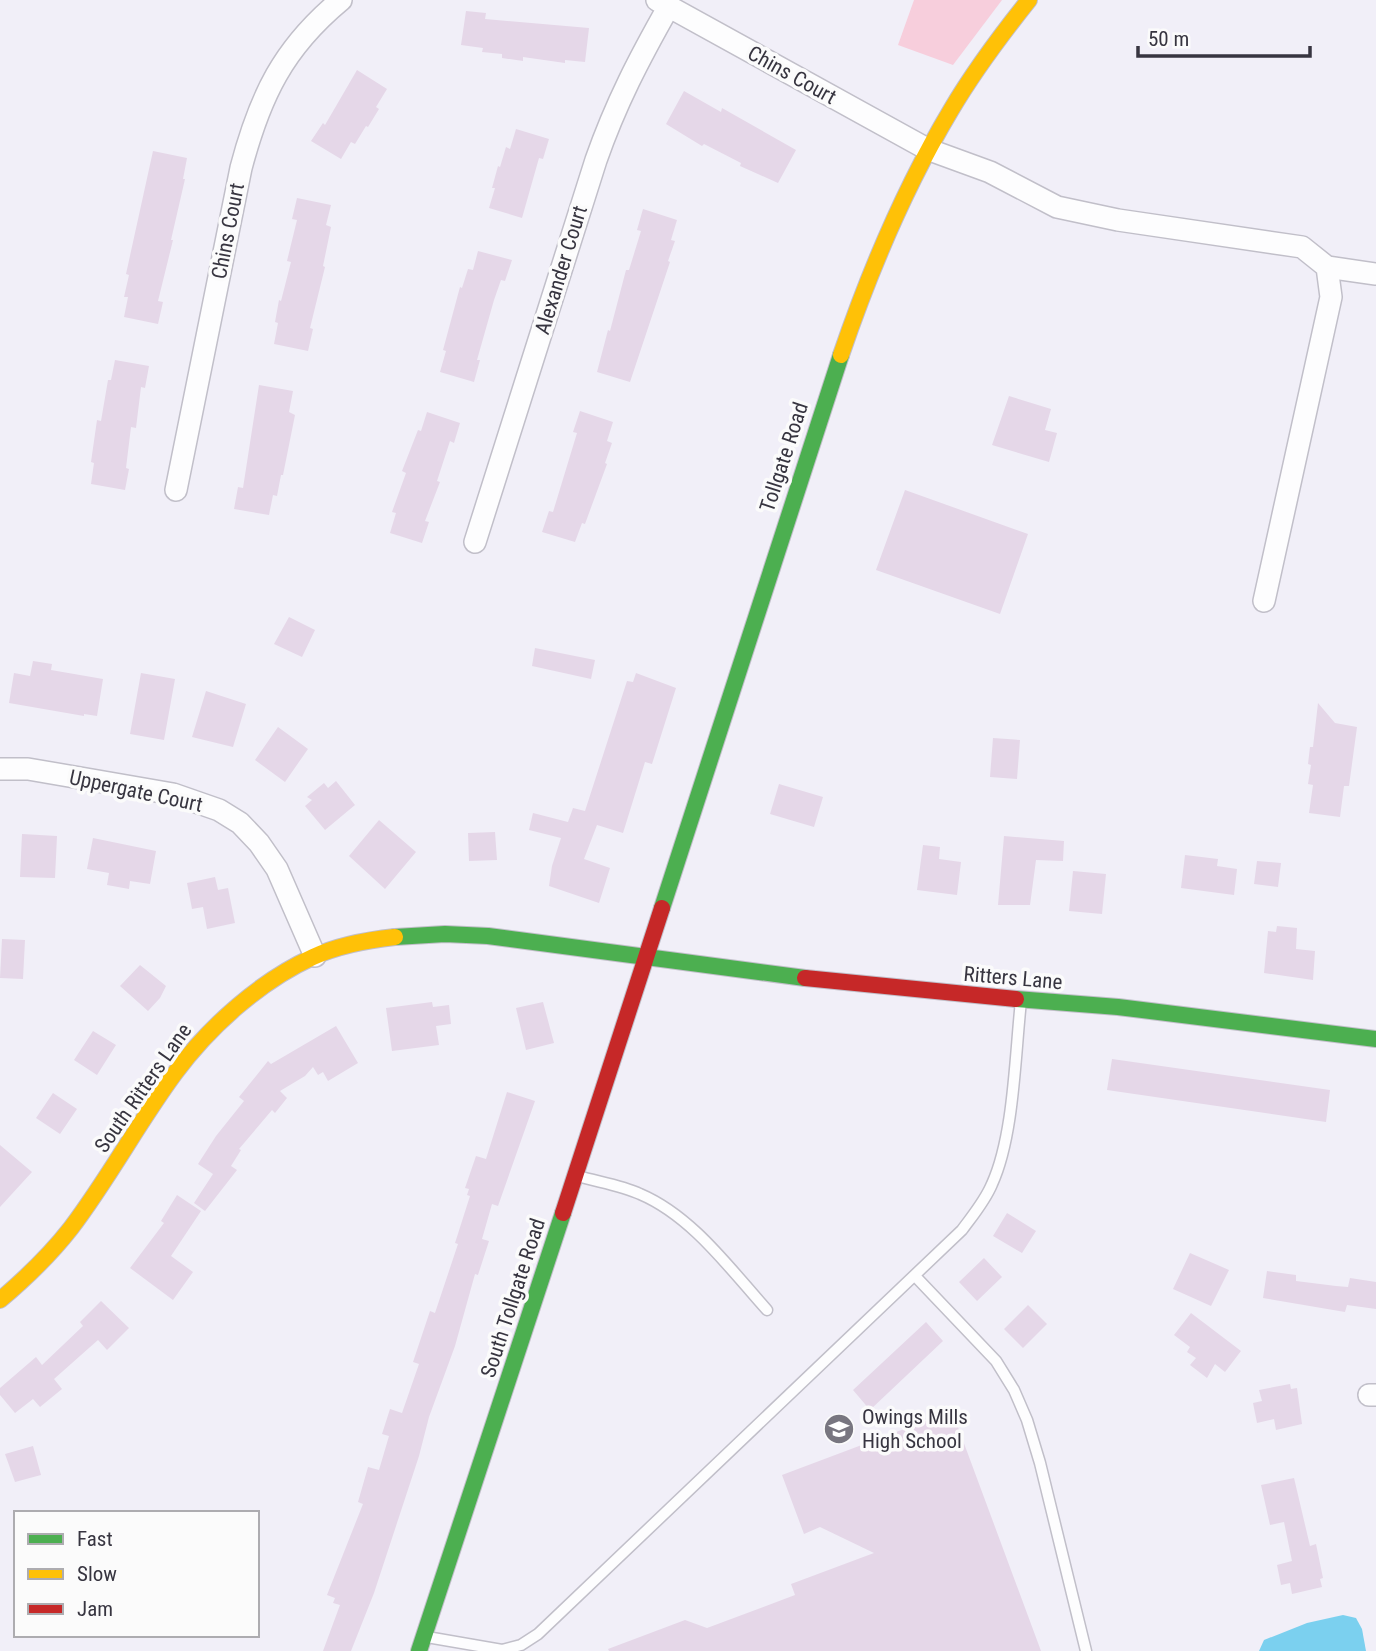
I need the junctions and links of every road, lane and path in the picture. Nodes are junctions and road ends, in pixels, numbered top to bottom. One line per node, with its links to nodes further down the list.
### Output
1 (341, 0): 7 (street, Chins Court)
2 (1029, 0): 4 (street, Tollgate Road)
3 (663, 3): 4 (street, Chins Court); 8 (street, Alexander Court)
4 (927, 149): 5 (street, Chins Court); 12 (street, Tollgate Road)
5 (1327, 268): 6 (street); 9 (street)
6 (1376, 274)
7 (176, 490)
8 (475, 542)
9 (1264, 601)
10 (0, 769): 11 (street, Uppergate Court)
11 (315, 956): 12 (street, South Ritters Lane); 17 (street, South Ritters Lane)
12 (646, 957): 13 (street, Ritters Lane); 15 (street, South Tollgate Road)
13 (1021, 999): 14 (street, Ritters Lane); 16 (lane)
14 (1376, 1039)
15 (575, 1176): 18 (lane); 19 (street, South Tollgate Road)
16 (915, 1276): 19 (lane); 20 (lane)
17 (0, 1300)
18 (767, 1310)
19 (422, 1644)
20 (1086, 1651)

